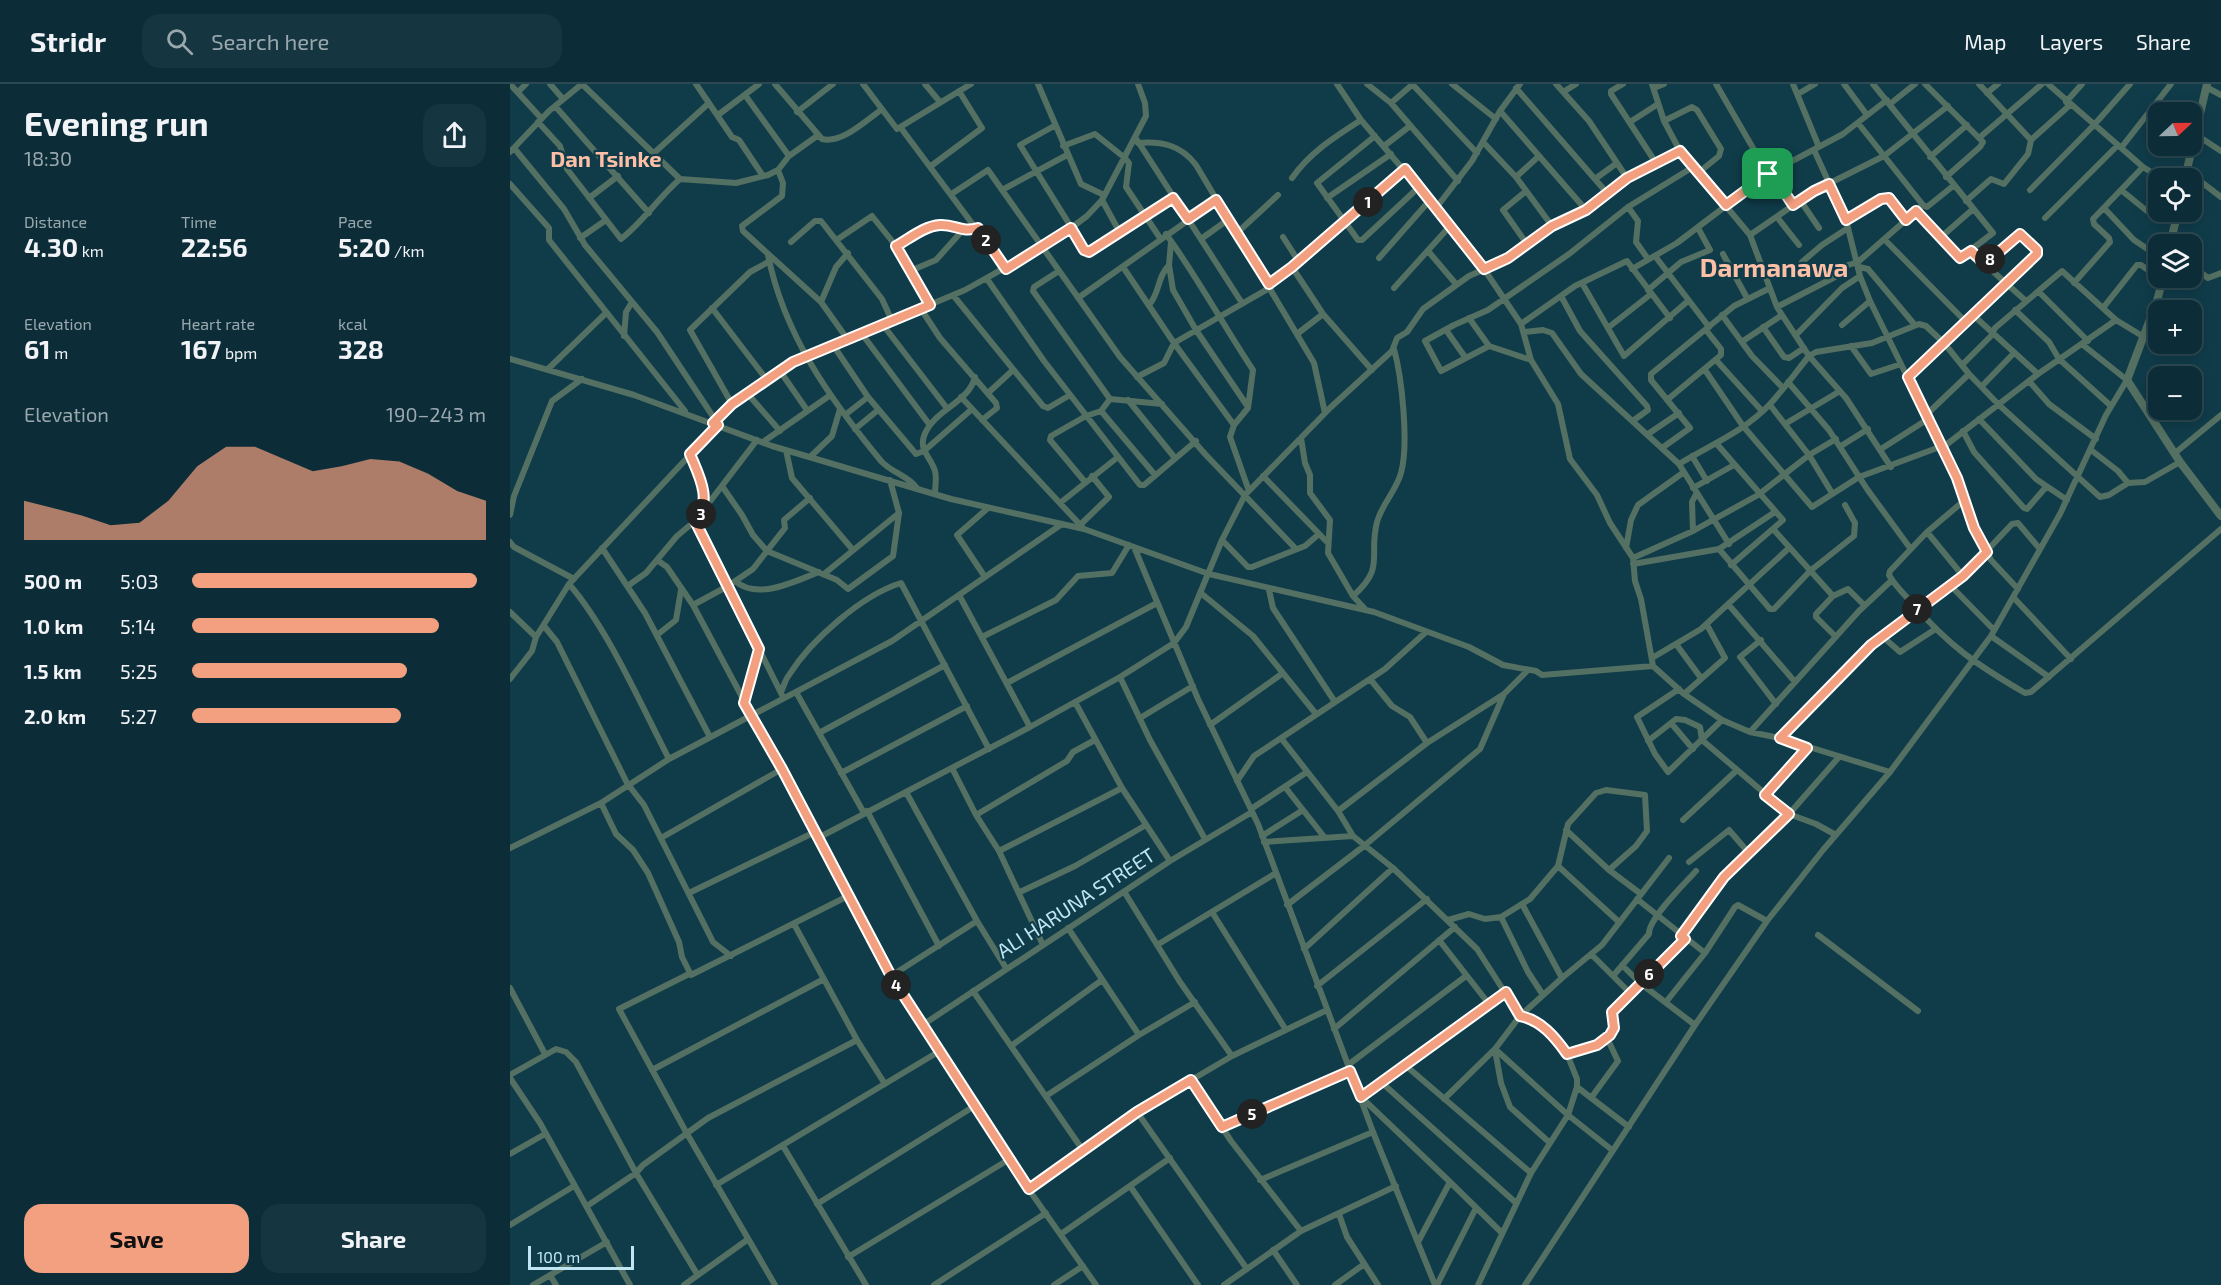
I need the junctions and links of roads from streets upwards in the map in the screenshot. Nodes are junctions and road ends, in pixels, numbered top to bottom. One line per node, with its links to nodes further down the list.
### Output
1 (510, 84): 41 (street)
2 (526, 84): 41 (street)
3 (550, 84): 47 (street)
4 (582, 84): 47 (street); 89 (street)
5 (696, 84): 50 (street)
6 (759, 84): 45 (street)
7 (775, 84): 59 (street)
8 (833, 84): 59 (street)
9 (863, 84): 57 (street)
10 (925, 84): 48 (street)
11 (971, 84): 40 (street)
12 (1038, 84): 71 (street)
13 (1138, 84): 80 (street)
14 (1337, 84): 65 (street)
15 (1367, 84): 51 (street)
16 (1413, 84): 51 (street); 90 (street)
17 (1452, 84): 63 (street)
18 (1507, 84): 39 (street)
19 (1556, 84): 42 (street)
20 (1576, 84): 42 (street)
21 (1623, 84): 66 (street)
22 (1664, 84): 37 (street)
23 (1716, 84): 107 (street)
24 (1793, 84): 44 (street)
25 (1815, 84): 44 (street)
26 (1844, 84): 62 (street)
27 (1873, 84): 49 (street)
28 (1915, 84): 49 (street)
29 (1925, 84): 56 (street)
30 (1979, 84): 43 (street)
31 (1998, 84): 43 (street)
32 (2042, 84): 60 (street)
33 (2048, 84): 52 (street)
34 (2082, 84): 52 (street)
35 (2130, 84): 70 (street)
36 (2171, 84): 84 (street)
37 (1653, 86): 54 (street)
38 (2206, 86): 46 (street); 53 (street)
39 (1517, 88): 58 (street); 114 (street)
40 (959, 91): 48 (street); 100 (street)
41 (518, 92): 64 (street)
42 (1563, 92): 98 (street)
43 (1987, 93): 60 (street)
44 (1798, 94): 85 (street)
45 (744, 95): 61 (street); 93 (street)
46 (2221, 95)
47 (563, 99): 55 (street)
48 (940, 102): 73 (street)
49 (1888, 102): 62 (street); 74 (street)
50 (709, 103): 61 (street); 89 (street)
51 (1391, 103): 72 (street)
52 (2068, 103): 70 (street); 79 (street)
53 (2202, 103)
54 (1658, 104): 66 (street); 67 (street)
55 (555, 106): 64 (street); 108 (street)
56 (1948, 106): 69 (street); 74 (street)
57 (880, 111): 73 (street); 75 (street)
58 (1500, 111): 63 (street); 94 (street)
59 (797, 112): 75 (street)
60 (2005, 113): 77 (street); 79 (street)
61 (718, 115): 109 (street)
62 (1867, 116): 68 (street)
63 (1496, 119): 81 (street)
64 (540, 120): 86 (street); 132 (street)
65 (1361, 120): 76 (street); 112 (street)
66 (1630, 122): 99 (street)
67 (1664, 122): 88 (street); 104 (street)
68 (1858, 123): 85 (street); 95 (street)
69 (1967, 125): 77 (street); 96 (street)
70 (2094, 125): 84 (street); 124 (street)
71 (1054, 126): 82 (street); 106 (street)
72 (1410, 126): 83 (street); 116 (street)
73 (901, 128): 100 (street)
74 (1912, 134): 95 (street); 96 (street)
75 (817, 136): 93 (street)
76 (1375, 136): 83 (street); 134 (street)
77 (1978, 138): 111 (street)
78 (2202, 138): 87 (street)
79 (2031, 140): 138 (street)
80 (1137, 141): 97 (street); 133 (street); 135 (street)
81 (1483, 142): 90 (street); 110 (street)
82 (1063, 146): 92 (street); 97 (street)
83 (1384, 146): 91 (street)
84 (2120, 147): 101 (street); 152 (street)
85 (1816, 149): 107 (street); 119 (street)
86 (512, 150): 172 (street)
87 (2221, 150)
88 (1680, 151): 99 (street); 104 (street)
89 (654, 153): 115 (street)
90 (1477, 153): 116 (street)
91 (1391, 154): 102 (street); 134 (street)
92 (1067, 155): 106 (street); 130 (street)
93 (789, 156): 103 (street)
94 (1539, 156): 110 (street); 146 (street)
95 (1884, 156): 119 (street); 141 (street)
96 (1930, 157): 111 (street)
97 (1125, 158): 130 (street); 150 (street)
98 (1617, 163): 113 (street); 114 (street)
99 (1656, 163): 113 (street)
100 (931, 166): 127 (street)
101 (2143, 167): 105 (street); 125 (street)
102 (1405, 169): 121 (street); 158 (street)
103 (778, 170): 109 (street); 189 (street)
104 (1695, 170): 139 (street); 142 (street)
105 (2148, 170)
106 (1035, 171): 123 (street); 162 (street)
107 (1768, 174): 139 (street); 140 (street)
108 (618, 176): 132 (street); 149 (street)
109 (763, 177): 115 (street)
110 (1516, 177): 126 (street)
111 (1946, 177): 120 (street)
112 (1292, 178)
113 (1627, 178): 128 (street)
114 (1595, 179): 128 (street)
115 (680, 180): 149 (street)
116 (1458, 182): 143 (street)
117 (2202, 182): 122 (street)
118 (510, 184): 237 (street)
119 (1829, 184): 137 (street); 156 (street)
120 (1953, 186): 138 (street); 141 (street)
121 (1419, 187): 136 (street); 158 (street)
122 (2218, 189): 131 (street)
123 (1002, 190): 127 (street); 182 (street)
124 (2030, 190)
125 (2121, 190): 144 (street); 148 (street)
126 (1526, 191): 160 (street); 179 (street)
127 (952, 193): 161 (street)
128 (1607, 193): 146 (street)
129 (1278, 195): 168 (street)
130 (1103, 197): 162 (street); 167 (street)
131 (2221, 197)
132 (589, 198): 155 (street)
133 (1173, 198): 150 (street); 153 (street)
134 (1327, 198): 158 (street)
135 (1216, 200): 153 (street); 154 (street)
136 (1430, 200): 143 (street); 190 (street)
137 (1800, 200): 140 (street); 164 (street)
138 (1966, 201): 145 (street)
139 (1726, 205): 163 (street); 170 (street)
140 (1793, 205): 151 (street)
141 (1923, 205): 147 (street)
142 (1628, 207): 188 (street); 222 (street)
143 (1436, 208): 159 (street)
144 (2104, 208): 183 (street); 211 (street)
145 (1973, 209): 173 (street); 185 (street)
146 (1586, 210): 160 (street)
147 (1916, 211): 157 (street); 173 (street)
148 (2147, 211)
149 (649, 213): 155 (street)
150 (1145, 215): 167 (street); 169 (street)
151 (1777, 217): 170 (street); 180 (street)
152 (2045, 218)
153 (1188, 219): 169 (street); 175 (street)
154 (1229, 219): 168 (street); 175 (street)
155 (606, 220): 172 (street)
156 (1846, 220): 157 (street); 165 (street)
157 (1906, 220): 176 (street)
158 (1345, 222): 191 (street)
159 (1450, 226): 184 (street); 199 (street)
160 (1552, 226): 179 (street)
161 (978, 228): 166 (street); 198 (street)
162 (1071, 228): 167 (street); 182 (street)
163 (1698, 228): 188 (street); 204 (street)
164 (1819, 228)
165 (1848, 228): 192 (street); 193 (street)
166 (962, 231): 181 (street); 202 (street)
167 (1119, 231)
168 (1238, 232): 213 (street)
169 (1163, 236): 178 (street); 196 (street)
170 (1750, 236): 215 (street)
171 (1282, 237): 191 (street)
172 (580, 238): 226 (street)
173 (1940, 238): 185 (street)
174 (838, 239): 177 (street); 181 (street); 186 (street)
175 (1201, 239): 229 (street)
176 (1885, 240): 193 (street); 247 (street)
177 (792, 242)
178 (1171, 242): 195 (street); 242 (street)
179 (1527, 244): 199 (street)
180 (1799, 245)
181 (896, 246): 202 (street)
182 (1043, 247): 198 (street); 203 (street)
183 (2148, 249)
184 (1428, 251): 212 (street); 214 (street)
185 (1971, 251): 194 (street)
186 (848, 253): 227 (street); 246 (street)
187 (1723, 254): 223 (street)
188 (1652, 257): 200 (street); 204 (street)
189 (769, 258): 227 (street); 233 (street); 276 (street)
190 (1379, 258)
191 (1299, 262): 197 (street)
192 (1802, 262)
193 (1858, 264): 207 (street); 232 (street); 249 (street)
194 (1985, 264): 210 (street); 210 (street)
195 (1169, 265): 231 (street); 255 (street)
196 (1123, 267): 221 (street); 231 (street)
197 (1292, 267): 213 (street); 238 (street)
198 (1006, 269): 208 (street)
199 (1484, 269): 212 (street); 222 (street)
200 (1632, 269): 209 (street); 217 (street)
201 (2148, 270): 234 (street)
202 (910, 271): 230 (street)
203 (1059, 271): 221 (street); 309 (street)
204 (1668, 272): 217 (street); 224 (street)
205 (2221, 273): 206 (street)
206 (2202, 274)
207 (1860, 276): 228 (street); 260 (street)
208 (987, 279): 219 (street); 305 (street)
209 (1582, 283): 220 (street); 252 (street)
210 (2007, 283): 225 (street); 241 (street)
211 (2074, 283): 218 (street); 234 (street)
212 (1456, 284): 274 (street)
213 (1270, 286): 229 (street); 259 (street)
214 (1394, 288)
215 (1770, 288): 223 (street); 232 (street)
216 (2158, 288): 264 (street)
217 (1649, 292): 244 (street); 252 (street)
218 (2039, 292): 225 (street); 269 (street)
219 (952, 295): 230 (street); 287 (street)
220 (1561, 296): 248 (street); 334 (street)
221 (1078, 298): 293 (street)
222 (1503, 298): 243 (street); 248 (street)
223 (1747, 298): 239 (street)
224 (1688, 301): 244 (street); 254 (street)
225 (2026, 301): 236 (street)
226 (632, 302): 262 (street); 335 (street)
227 (821, 302): 265 (street)
228 (1870, 302): 251 (street); 263 (street)
229 (1242, 303): 242 (street)
230 (930, 305): 235 (street)
231 (1149, 305): 267 (street)
232 (1777, 307): 240 (street)
233 (712, 308): 296 (street); 312 (street)
234 (2103, 308): 245 (street)
235 (921, 309): 246 (street); 292 (street)
236 (2015, 310): 261 (street); 280 (street)
237 (606, 313): 262 (street); 285 (street)
238 (1323, 314): 259 (street); 288 (street)
239 (1722, 315): 254 (street); 266 (street)
240 (1782, 315): 253 (street); 260 (street)
241 (1973, 315): 247 (street); 261 (street)
242 (1218, 318): 255 (street); 318 (street)
243 (1470, 318): 256 (street); 271 (street)
244 (1670, 318): 252 (street)
245 (2116, 320): 264 (street); 269 (street)
246 (892, 321): 250 (street)
247 (1966, 322): 268 (street)
248 (1521, 324): 257 (street)
249 (1914, 324): 263 (street); 268 (street)
250 (883, 325): 258 (street); 317 (street)
251 (1842, 325)
252 (1609, 327)
253 (1763, 327): 266 (street); 273 (street)
254 (1708, 328): 282 (street); 311 (street)
255 (1196, 330): 267 (street); 318 (street)
256 (1446, 330): 278 (street); 278 (street)
257 (1525, 332): 281 (street); 334 (street)
258 (862, 334): 265 (street); 336 (street)
259 (1297, 334): 327 (street)
260 (1796, 335): 273 (street)
261 (1992, 335): 275 (street); 284 (street)
262 (624, 336): 325 (street)
263 (1887, 336): 272 (street); 283 (street)
264 (2144, 337): 297 (street)
265 (848, 340): 270 (street)
266 (1743, 341): 301 (street)
267 (1174, 343): 293 (street); 338 (street)
268 (1944, 343): 284 (street); 294 (street)
269 (2085, 343): 280 (street); 297 (street)
270 (833, 345): 276 (street); 308 (street)
271 (1489, 346): 278 (street); 281 (street)
272 (1851, 346): 277 (street); 283 (street)
273 (1804, 348): 277 (street)
274 (1394, 349): 288 (street); 443 (street)
275 (2013, 354): 291 (street); 300 (street)
276 (806, 355): 286 (street); 306 (street)
277 (1809, 356): 299 (street); 302 (street)
278 (1465, 357)
279 (510, 359): 285 (street)
280 (2059, 359): 291 (street); 316 (street)
281 (1531, 360): 414 (street)
282 (1716, 360): 289 (street); 324 (street)
283 (1901, 364): 294 (street)
284 (1962, 365): 290 (street)
285 (548, 369): 295 (street)
286 (780, 370): 296 (street); 322 (street)
287 (1013, 370): 304 (street); 305 (street)
288 (1372, 370): 327 (street)
289 (1705, 370): 311 (street); 339 (street)
290 (1969, 374): 300 (street); 331 (street)
291 (2038, 374): 298 (street)
292 (975, 377): 304 (street); 307 (street)
293 (1137, 377): 313 (street)
294 (1908, 377): 331 (street)
295 (582, 379): 325 (street); 397 (street)
296 (767, 380): 303 (street)
297 (2127, 380): 316 (street); 358 (street)
298 (2029, 381): 314 (street); 347 (street)
299 (1788, 382): 301 (street); 319 (street)
300 (1982, 386): 314 (street)
301 (1783, 388): 315 (street)
302 (1840, 391): 319 (street); 341 (street)
303 (747, 393): 312 (street); 342 (street)
304 (988, 393): 333 (street)
305 (1070, 395): 330 (street)
306 (830, 396): 322 (street); 326 (street)
307 (961, 397): 317 (street); 320 (street)
308 (868, 398): 321 (street); 326 (street)
309 (1110, 399): 310 (street); 323 (street)
310 (1128, 400): 313 (street); 364 (street)
311 (1667, 400): 328 (street)
312 (732, 404): 335 (street)
313 (1162, 404): 349 (street)
314 (1998, 404): 332 (street); 375 (street)
315 (1770, 405): 324 (street); 337 (street)
316 (2111, 406): 347 (street)
317 (946, 407): 336 (street)
318 (1248, 408): 338 (street)
319 (1813, 408): 337 (street); 346 (street)
320 (972, 409): 333 (street); 356 (street)
321 (878, 410): 340 (street); 356 (street)
322 (807, 411): 342 (street)
323 (1101, 411): 330 (street); 371 (street)
324 (1762, 411): 339 (street)
325 (686, 412): 335 (street)
326 (842, 412): 340 (street); 362 (street)
327 (1325, 413): 345 (street)
328 (1679, 413): 344 (street); 352 (street)
329 (2221, 415): 358 (street)
330 (1086, 416): 363 (street); 378 (street)
331 (1927, 417): 353 (street); 354 (street)
332 (1979, 418): 343 (street); 381 (street)
333 (982, 420): 391 (street)
334 (1634, 420): 344 (street)
335 (716, 423): 348 (street); 359 (street)
336 (929, 424): 356 (street)
337 (1785, 424): 360 (street)
338 (1233, 425): 384 (street)
339 (1743, 426): 350 (street); 370 (street)
340 (855, 429): 382 (street)
341 (1868, 429): 351 (street); 354 (street)
342 (780, 431): 348 (street)
343 (1963, 431): 353 (street); 381 (street)
344 (1648, 434): 352 (street)
345 (1301, 438): 373 (street); 409 (street)
346 (1836, 439): 351 (street); 360 (street)
347 (2096, 439): 357 (street)
348 (760, 441): 355 (street); 380 (street)
349 (1196, 441): 364 (street); 384 (street)
350 (1716, 443): 361 (street); 367 (street)
351 (1841, 446): 374 (street)
352 (1662, 448): 366 (street)
353 (1942, 448): 368 (street); 389 (street)
354 (1881, 449): 368 (street)
355 (786, 450): 362 (street); 388 (street)
356 (924, 450): 386 (street)
357 (2091, 450): 375 (street); 379 (street)
358 (2175, 453): 365 (street)
359 (690, 454): 393 (street); 413 (street)
360 (1809, 455): 370 (street); 385 (street)
361 (1692, 456): 366 (street); 377 (street)
362 (810, 457): 376 (street)
363 (1118, 457): 371 (street); 372 (street)
364 (1175, 458): 371 (street)
365 (2180, 462): 379 (street); 398 (street)
366 (1679, 464): 369 (street)
367 (1734, 465): 377 (street); 387 (street)
368 (1891, 467): 374 (street)
369 (1684, 472): 383 (street); 414 (street)
370 (1786, 474): 385 (street); 387 (street)
371 (1155, 475)
372 (1092, 476): 378 (street); 402 (street)
373 (1263, 477): 384 (street); 407 (street)
374 (1859, 477): 385 (street); 416 (street)
375 (2078, 478): 379 (street); 390 (street)
376 (890, 480): 382 (street); 396 (street)
377 (1707, 480): 383 (street)
378 (1085, 482): 391 (street)
379 (2128, 483)
380 (722, 486): 393 (street); 421 (street)
381 (2046, 487): 390 (street)
382 (917, 489): 386 (street)
383 (1695, 491): 399 (street); 405 (street)
384 (1247, 493): 408 (street); 418 (street)
385 (1832, 493)
386 (934, 494): 394 (street)
387 (1758, 495): 395 (street); 399 (street)
388 (810, 498): 420 (street); 421 (street)
389 (1966, 499): 406 (street); 422 (street)
390 (2067, 500): 417 (street)
391 (1060, 503): 402 (street)
392 (1845, 505): 426 (street)
393 (705, 508): 400 (street)
394 (988, 508): 401 (street); 430 (street)
395 (1775, 512): 404 (street); 410 (street)
396 (899, 513): 420 (street); 427 (street)
397 (510, 515)
398 (2221, 516)
399 (1712, 520): 405 (street); 410 (street)
400 (695, 521): 423 (street); 437 (street)
401 (1062, 524): 402 (street); 430 (street)
402 (1082, 527): 412 (street)
403 (2221, 529): 468 (street)
404 (1774, 530): 415 (street); 425 (street)
405 (1692, 531): 424 (street)
406 (1927, 532): 416 (street); 429 (street)
407 (1319, 534): 409 (street); 418 (street)
408 (1222, 540): 418 (street); 428 (street)
409 (1327, 542): 443 (street)
410 (1729, 544): 419 (street)
411 (511, 545): 433 (street)
412 (1131, 546): 428 (street); 446 (street); 461 (street)
413 (602, 548): 433 (street); 434 (street)
414 (1626, 548): 424 (street)
415 (1790, 548): 426 (street); 435 (street)
416 (1910, 548): 431 (street)
417 (2039, 548): 422 (street); 438 (street)
418 (1296, 549)
419 (1719, 549): 424 (street); 425 (street)
420 (853, 550): 427 (street)
421 (767, 551): 427 (street); 432 (street)
422 (1987, 552): 429 (street); 438 (street)
423 (657, 560): 434 (street); 439 (street)
424 (1633, 561): 469 (street)
425 (1731, 564): 435 (street)
426 (1810, 571): 435 (street); 444 (street)
427 (822, 573): 432 (street)
428 (1209, 574): 440 (street); 441 (street)
429 (1963, 576): 436 (street)
430 (985, 577): 442 (street)
431 (1892, 580): 449 (street); 451 (street)
432 (735, 581): 437 (street)
433 (571, 582): 455 (street); 511 (street)
434 (629, 585): 459 (street)
435 (1749, 585): 447 (street)
436 (1950, 585): 451 (street); 458 (street)
437 (728, 586): 448 (street); 467 (street)
438 (2018, 589): 445 (street)
439 (681, 590): 448 (street); 459 (street)
440 (1269, 590): 450 (street); 487 (street)
441 (1202, 594): 465 (street); 473 (street)
442 (959, 595): 453 (street); 461 (street)
443 (1353, 596): 450 (street)
444 (1833, 596): 449 (street); 462 (street)
445 (2014, 598): 458 (street); 468 (street)
446 (1157, 603): 465 (street); 480 (street)
447 (1728, 604): 454 (street); 464 (street)
448 (693, 605): 488 (street)
449 (1864, 605): 462 (street)
450 (1365, 609): 457 (street)
451 (1917, 609): 456 (street); 463 (street)
452 (511, 616): 460 (street)
453 (922, 621): 471 (street); 483 (street); 485 (street)
454 (1707, 625): 466 (street); 476 (street)
455 (544, 626): 460 (street); 519 (street)
456 (1934, 630): 463 (street); 470 (street)
457 (1426, 632): 472 (street); 478 (street)
458 (1993, 633): 470 (street); 475 (street)
459 (657, 635): 500 (street)
460 (537, 637): 477 (street)
461 (982, 637): 480 (street)
462 (1836, 637): 479 (street)
463 (1883, 637): 502 (street)
464 (1761, 640): 479 (street); 489 (street)
465 (1174, 643): 474 (street); 481 (street)
466 (1676, 644): 469 (street); 476 (street)
467 (759, 649): 485 (street); 488 (street)
468 (2071, 659): 475 (street)
469 (1653, 662): 472 (street); 482 (street)
470 (1972, 662): 475 (street); 516 (street)
471 (945, 665): 490 (street); 499 (street)
472 (1528, 670): 484 (street)
473 (1283, 673): 491 (street); 496 (street)
474 (1120, 677): 486 (street); 493 (street)
475 (2049, 677)
476 (1701, 678): 482 (street)
477 (510, 679)
478 (1370, 679): 487 (street); 506 (street)
479 (1795, 682): 489 (street)
480 (1007, 683): 497 (street)
481 (1193, 686): 493 (street); 496 (street)
482 (1682, 691): 494 (street); 505 (street)
483 (796, 692): 485 (street); 499 (street)
484 (1503, 694): 506 (street); 541 (street)
485 (782, 695): 492 (street)
486 (1075, 702): 497 (street); 503 (street)
487 (1335, 702): 491 (street)
488 (744, 703): 492 (street)
489 (1776, 704): 498 (street)
490 (967, 706): 508 (street); 517 (street)
491 (1316, 714): 501 (street)
492 (750, 716): 500 (street); 513 (street)
493 (1140, 718): 539 (street)
494 (1722, 720): 498 (street); 504 (street)
495 (1671, 723): 504 (street); 505 (street); 509 (street)
496 (1210, 725): 518 (street)
497 (1030, 727): 508 (street)
498 (1750, 732): 502 (street)
499 (819, 733): 517 (street)
500 (710, 737): 511 (street)
501 (1281, 738): 515 (street); 518 (street)
502 (1780, 738): 507 (street)
503 (1095, 740): 521 (street); 530 (street)
504 (1702, 740): 509 (street); 514 (street)
505 (1648, 741): 509 (street)
506 (1427, 743): 527 (street)
507 (1807, 748): 510 (street); 523 (street)
508 (989, 749): 512 (street)
509 (1693, 749)
510 (1839, 757): 516 (street); 529 (street)
511 (669, 759): 519 (street)
512 (952, 768): 522 (street); 530 (street)
513 (782, 769): 534 (street); 537 (street)
514 (1736, 771): 523 (street); 531 (street)
515 (1307, 772): 520 (street, ALI HARUNA STREET); 527 (street)
516 (1890, 772): 535 (street)
517 (841, 773): 528 (street)
518 (1237, 781): 526 (street)
519 (627, 783): 524 (street); 537 (street)
520 (1285, 786): 525 (street); 526 (street, ALI HARUNA STREET)
521 (1122, 788): 532 (street); 543 (street)
522 (906, 792): 528 (street); 565 (street)
523 (1765, 795): 529 (street)
524 (601, 803): 542 (street); 583 (street)
525 (1303, 810): 538 (street); 540 (street)
526 (1251, 811): 539 (street, ALI HARUNA STREET); 540 (street)
527 (1338, 811): 536 (street)
528 (866, 812): 534 (street); 576 (street)
529 (1789, 814): 535 (street); 544 (street)
530 (976, 815): 543 (street)
531 (1683, 820)
532 (1146, 825): 546 (street); 553 (street)
533 (1566, 830): 548 (street); 550 (street); 550 (street)
534 (816, 835): 554 (street); 556 (street)
535 (1836, 835): 566 (street)
536 (1353, 836): 538 (street); 541 (street)
537 (661, 838): 554 (street)
538 (1325, 838): 540 (street)
539 (1205, 839): 546 (street, ALI HARUNA STREET)
540 (1263, 839): 552 (street)
541 (1364, 846): 549 (street); 559 (street)
542 (510, 848)
543 (999, 851): 553 (street)
544 (1748, 852): 547 (street); 572 (street)
545 (1669, 858): 557 (street)
546 (1170, 861): 555 (street, ALI HARUNA STREET)
547 (1689, 862)
548 (1558, 866): 560 (street); 567 (street)
549 (1393, 868): 558 (street); 577 (street)
550 (1610, 870): 557 (street)
551 (1696, 871): 562 (street)
552 (1276, 873): 559 (street); 561 (street)
553 (1020, 892): 574 (street)
554 (689, 893): 580 (street)
555 (1125, 893): 570 (street, ALI HARUNA STREET); 575 (street)
556 (849, 896): 568 (street); 584 (street)
557 (1639, 897): 562 (street); 567 (street)
558 (1427, 899): 564 (street); 591 (street)
559 (1287, 904): 577 (street)
560 (1522, 904): 563 (street); 587 (street)
561 (1212, 912): 575 (street); 606 (street)
562 (1657, 916): 572 (street); 581 (street)
563 (1501, 917): 564 (street); 596 (street)
564 (1448, 920): 569 (street)
565 (977, 921): 576 (street); 582 (street)
566 (1767, 921): 578 (street); 603 (street)
567 (1619, 922): 579 (street)
568 (794, 924): 580 (street); 588 (street)
569 (1455, 927): 573 (street); 594 (street)
570 (1068, 928): 574 (street, ALI HARUNA STREET); 589 (street)
571 (1818, 936): 601 (street)
572 (1683, 937): 578 (street); 590 (street)
573 (1439, 940): 585 (street); 605 (street)
574 (1043, 945): 582 (street, ALI HARUNA STREET)
575 (1157, 945): 597 (street)
576 (939, 946): 584 (street)
577 (1304, 949): 591 (street)
578 (1705, 953): 598 (street)
579 (1591, 954): 586 (street); 587 (street)
580 (731, 956): 583 (street)
581 (1622, 965): 586 (street); 590 (street)
582 (1006, 968): 593 (street, ALI HARUNA STREET)
583 (689, 974): 618 (street)
584 (891, 976): 604 (street)
585 (1466, 976): 599 (street); 617 (street)
586 (1613, 976): 595 (street)
587 (1562, 978): 596 (street)
588 (824, 979): 609 (street); 618 (street)
589 (1102, 980): 607 (street); 610 (street)
590 (1640, 983): 595 (street); 598 (street)
591 (1317, 986): 600 (street)
592 (510, 988): 613 (street)
593 (973, 991): 604 (street, ALI HARUNA STREET); 610 (street)
594 (1506, 992): 599 (street); 602 (street)
595 (1630, 993): 608 (street)
596 (1543, 995): 602 (street)
597 (1195, 1002): 607 (street); 615 (street)
598 (1666, 1002): 603 (street)
599 (1489, 1004): 616 (street)
600 (1327, 1010): 605 (street); 606 (street)
601 (1918, 1011)
602 (1520, 1016): 611 (street); 614 (street)
603 (1695, 1025): 632 (street)
604 (921, 1026): 612 (street)
605 (1334, 1029): 617 (street)
606 (1286, 1030): 615 (street)
607 (1138, 1035): 624 (street)
608 (1606, 1038): 614 (street); 626 (street)
609 (857, 1040): 622 (street); 633 (street)
610 (1011, 1046): 624 (street)
611 (1495, 1049): 627 (street); 630 (street); 636 (street)
612 (938, 1052): 622 (street); 628 (street)
613 (545, 1054): 619 (street); 643 (street)
614 (1567, 1054): 623 (street)
615 (1232, 1056): 620 (street)
616 (1405, 1065): 621 (street); 627 (street)
617 (1349, 1068): 625 (street); 631 (street)
618 (652, 1070): 633 (street)
619 (510, 1077): 635 (street)
620 (1191, 1080): 629 (street); 631 (street)
621 (1382, 1082): 625 (street); 652 (street)
622 (885, 1084): 637 (street)
623 (1578, 1088): 626 (street); 630 (street)
624 (1046, 1096): 638 (street)
625 (1361, 1097): 634 (street); 646 (street)
626 (1591, 1098): 632 (street)
627 (1444, 1099): 644 (street)
628 (973, 1107): 642 (street); 653 (street)
629 (1137, 1112): 638 (street); 641 (street)
630 (1568, 1115): 636 (street); 639 (street)
631 (1222, 1127): 645 (street)
632 (1629, 1127): 639 (street)
633 (686, 1132): 643 (street); 647 (street)
634 (1373, 1132): 645 (street); 650 (street)
635 (546, 1134): 640 (street); 648 (street)
636 (1550, 1143): 644 (street)
637 (783, 1146): 647 (street); 653 (street)
638 (1082, 1149): 651 (street)
639 (1612, 1150): 688 (street)
640 (510, 1154)
641 (1170, 1158): 649 (street); 669 (street)
642 (1008, 1160): 651 (street); 666 (street)
643 (636, 1173): 654 (street); 670 (street)
644 (1531, 1173): 652 (street)
645 (1260, 1180): 659 (street)
646 (1450, 1182): 655 (street); 664 (street)
647 (716, 1185): 662 (street)
648 (574, 1186): 654 (street); 658 (street)
649 (1130, 1186): 661 (street); 681 (street)
650 (1396, 1186): 657 (street); 664 (street)
651 (1029, 1189): 656 (street)
652 (1515, 1202): 660 (street)
653 (817, 1204): 666 (street)
654 (587, 1206): 663 (street)
655 (1476, 1208): 660 (street); 686 (street)
656 (1046, 1213): 661 (street); 678 (street)
657 (1339, 1214): 659 (street); 667 (street)
658 (510, 1225)
659 (1301, 1231): 665 (street)
660 (1502, 1233): 687 (street)
661 (1061, 1234): 668 (street)
662 (747, 1240): 670 (street); 676 (street)
663 (607, 1242): 671 (street); 674 (street)
664 (1418, 1242): 686 (street)
665 (1273, 1250): 669 (street); 683 (street)
666 (848, 1257): 677 (street)
667 (1363, 1265): 684 (street); 685 (street)
668 (1083, 1266): 679 (street); 680 (street)
669 (1247, 1269): 682 (street)
670 (698, 1274): 675 (street)
671 (550, 1275): 672 (street); 673 (street)
672 (532, 1285)
673 (556, 1285)
674 (630, 1285)
675 (684, 1285)
676 (775, 1285)
677 (866, 1285)
678 (934, 1285)
679 (1054, 1285)
680 (1096, 1285)
681 (1198, 1285)
682 (1224, 1285)
683 (1298, 1285)
684 (1335, 1285)
685 (1378, 1285)
686 (1436, 1285)
687 (1478, 1285)
688 (1525, 1285)

